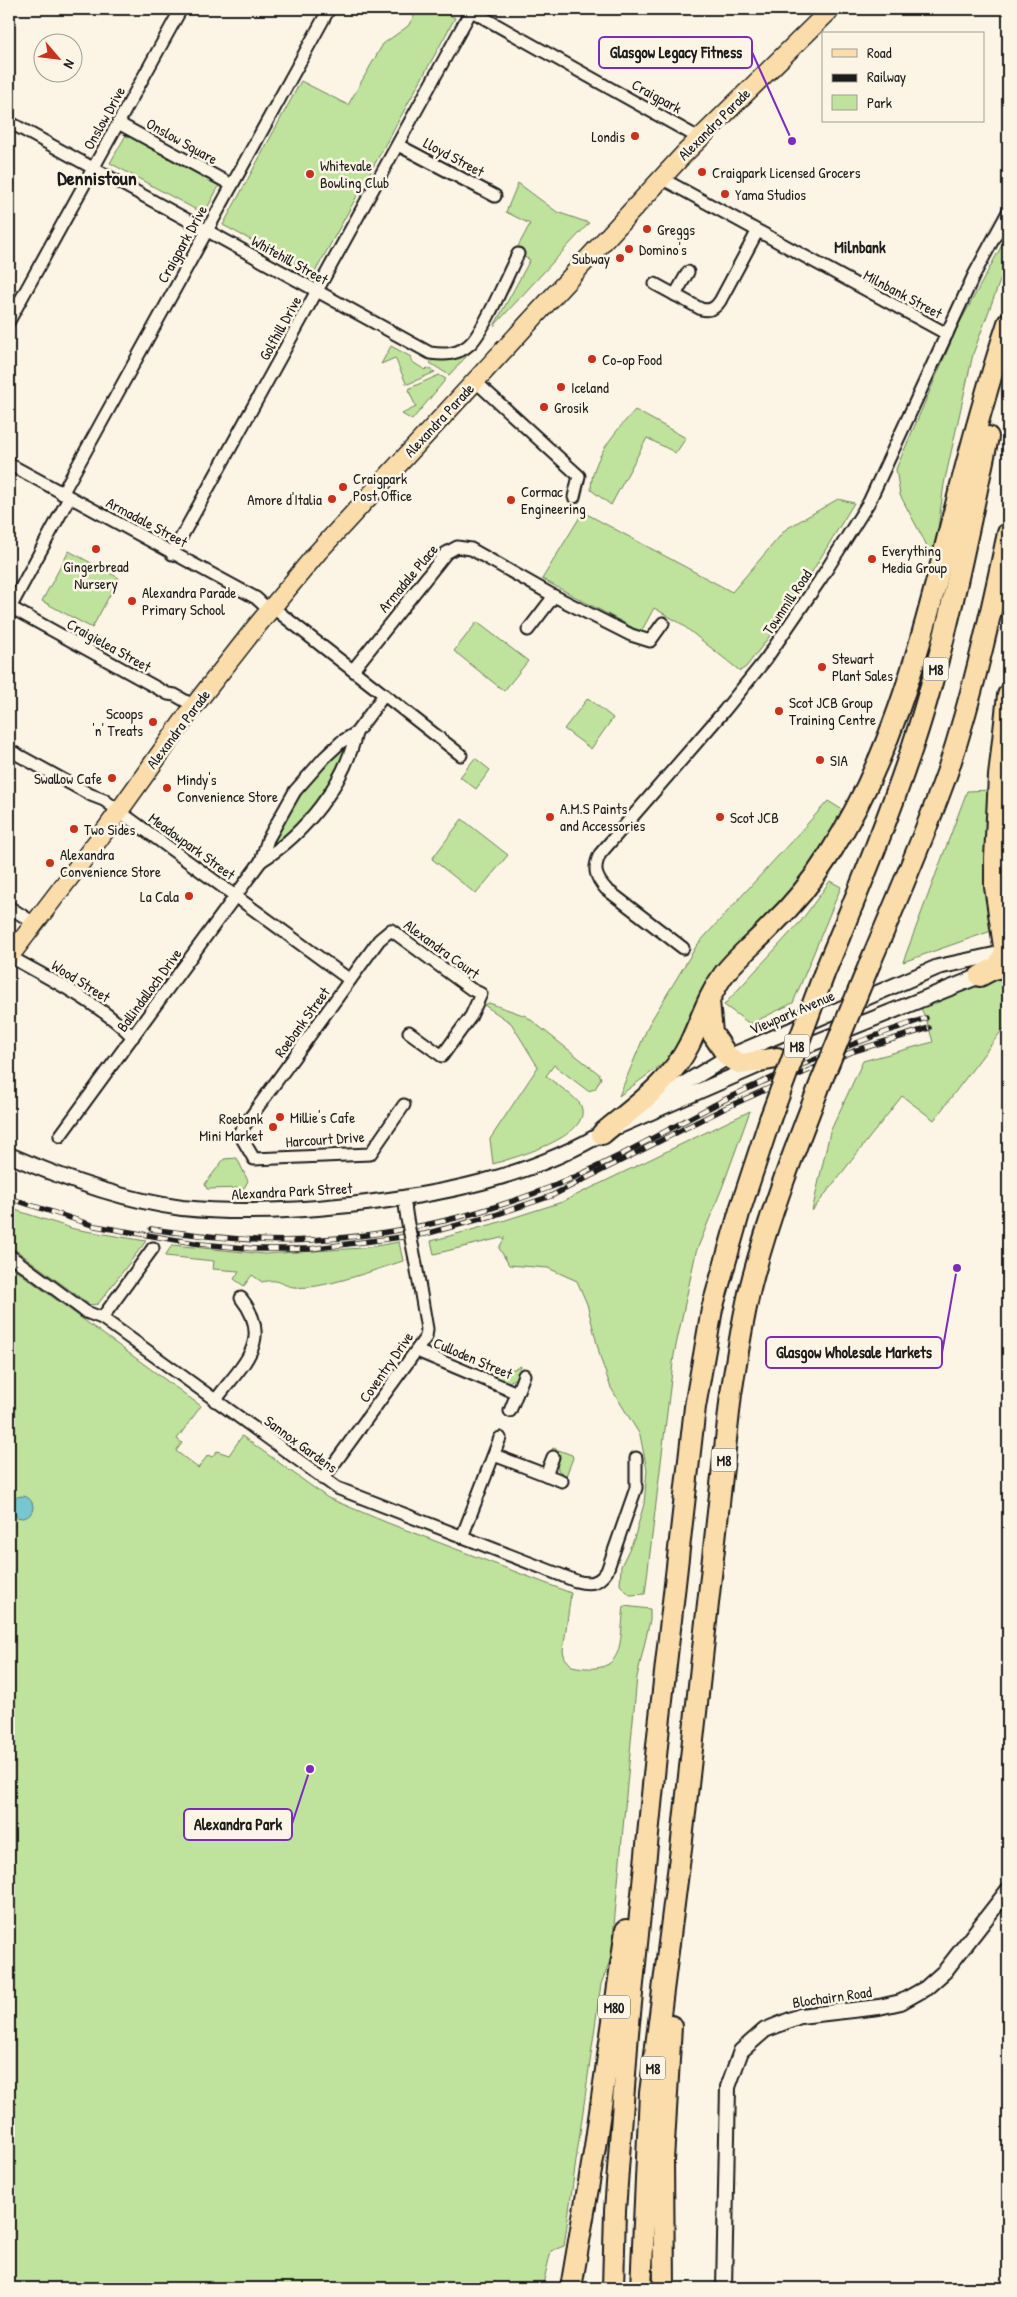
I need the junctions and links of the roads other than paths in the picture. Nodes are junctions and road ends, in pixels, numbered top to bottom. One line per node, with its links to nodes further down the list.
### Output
1 (181, 9): 6 (street, Onslow Drive)
2 (329, 9): 11 (street, Craigpark Drive)
3 (831, 9): 7 (main road, Alexandra Parade)
4 (470, 10): 7 (street, Craigpark); 8 (street, Golfhill Drive)
5 (9, 122): 9 (street, Whitehill Street)
6 (118, 123): 9 (street, Onslow Drive); 11 (street, Onslow Square)
7 (699, 138): 10 (main road, Alexandra Parade)
8 (398, 145): 12 (street, Lloyd Street); 19 (street, Golfhill Drive)
9 (93, 168): 14 (street, Whitehill Street); 21 (street, Onslow Drive)
10 (661, 178): 15 (street, Milnbank Street); 25 (main road, Alexandra Parade)
11 (232, 185): 14 (street, Craigpark Drive)
12 (495, 196)
13 (1008, 212): 23 (street, Townmill Road)
14 (206, 231): 19 (street, Whitehill Street); 27 (street, Craigpark Drive)
15 (758, 232): 20 (street); 23 (street, Milnbank Street)
16 (518, 254): 19 (street, Whitehill Street)
17 (688, 272): 20 (street)
18 (655, 284): 20 (street)
19 (317, 292): 30 (street, Golfhill Drive)
20 (675, 295)
21 (9, 321)
22 (1008, 323): 56 (highway)
23 (947, 334): 51 (street, Townmill Road)
24 (1008, 352): 84 (highway, M8, bridge)
25 (475, 381): 28 (street); 32 (main road, Alexandra Parade)
26 (9, 464): 27 (street, Armadale Street)
27 (66, 496): 30 (street, Armadale Street); 33 (street, Craigpark Drive)
28 (574, 497)
29 (1008, 533): 85 (highway, M8, bridge)
30 (172, 554): 32 (street, Armadale Street)
31 (554, 596): 34 (street, Armadale Place); 35 (street); 36 (street, Armadale Place)
32 (270, 608): 36 (street, Armadale Street); 39 (main road, Alexandra Parade)
33 (10, 609): 39 (street, Craigielea Street)
34 (663, 622)
35 (528, 630)
36 (353, 670): 37 (street, Armadale Street)
37 (384, 695): 40 (street, Ballindalloch Drive); 42 (street, Armadale Street)
38 (1008, 695): 44 (highway)
39 (194, 706): 43 (main road, Alexandra Parade)
40 (356, 733): 45 (street, Ballindalloch Drive); 45 (street, Ballindalloch Drive)
41 (9, 750): 43 (street, Meadowpark Street)
42 (461, 755)
43 (118, 810): 47 (street, Meadowpark Street); 49 (main road, Alexandra Parade)
44 (994, 858): 46 (highway); 53 (highway)
45 (261, 861): 47 (street, Ballindalloch Drive)
46 (1008, 891)
47 (236, 896): 55 (street, Meadowpark Street); 58 (street, Ballindalloch Drive)
48 (9, 907): 49 (street)
49 (34, 923): 52 (main road, Alexandra Parade)
50 (391, 930): 55 (street, Roebank Street); 57 (street, Alexandra Court)
51 (683, 948)
52 (9, 956): 58 (street, Wood Street)
53 (1007, 958): 54 (highway); 59 (street, Viewpark Avenue)
54 (980, 976): 60 (street, Viewpark Avenue)
55 (350, 980): 62 (street, Roebank Street)
56 (708, 998): 59 (highway); 63 (highway)
57 (408, 1032)
58 (132, 1037): 64 (street, Ballindalloch Drive)
59 (728, 1057): 60 (highway); 63 (street, Viewpark Avenue)
60 (777, 1058): 63 (street, Viewpark Avenue)
61 (404, 1105): 62 (street, Harcourt Drive)
62 (240, 1133)
63 (602, 1134): 66 (street, Viewpark Avenue)
64 (60, 1136)
65 (9, 1155): 66 (street, Alexandra Park Street)
66 (404, 1198): 71 (street, Coventry Drive, bridge)
67 (153, 1248): 70 (street)
68 (9, 1255): 70 (street, Sannox Gardens)
69 (241, 1298): 74 (street)
70 (102, 1318): 74 (street, Sannox Gardens)
71 (417, 1351): 73 (street, Culloden Street); 81 (street, Coventry Drive)
72 (524, 1375): 73 (street, Culloden Street)
73 (517, 1393): 75 (street, Culloden Street)
74 (215, 1400): 81 (street, Sannox Gardens)
75 (510, 1411)
76 (500, 1438): 77 (street)
77 (494, 1455): 80 (street); 83 (street)
78 (553, 1457): 80 (street)
79 (636, 1458): 83 (street, Sannox Gardens)
80 (546, 1475): 82 (street)
81 (323, 1479): 83 (street, Sannox Gardens)
82 (562, 1481)
83 (462, 1537)
84 (658, 1726): 87 (highway, M80); 88 (highway, M8)
85 (681, 1849): 89 (highway, M8); 90 (highway)
86 (1008, 1890): 91 (street, Blochairn Road)
87 (571, 2288)
88 (613, 2288)
89 (641, 2288)
90 (664, 2288)
91 (724, 2288)

